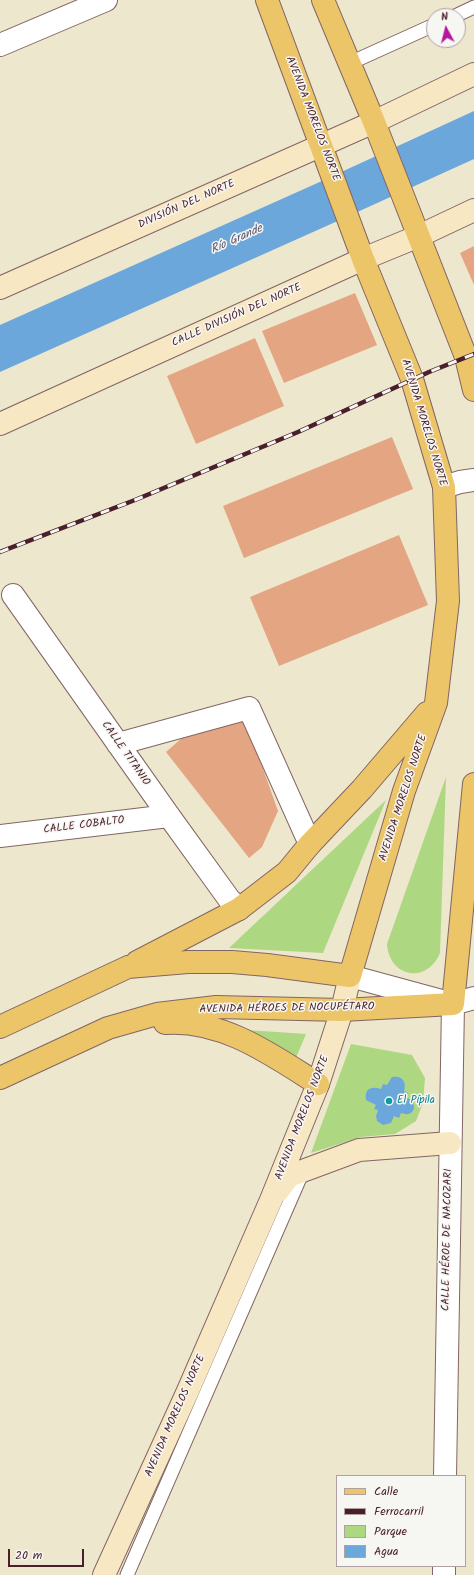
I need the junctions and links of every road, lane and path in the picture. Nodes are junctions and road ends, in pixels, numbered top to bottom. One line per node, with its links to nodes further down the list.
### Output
1 (106, 0): 5 (street)
2 (267, 0): 9 (main road, AVENIDA MORELOS NORTE)
3 (323, 0): 6 (main road)
4 (426, 29): 6 (lane)
5 (0, 45)
6 (350, 63): 8 (main road)
7 (474, 74): 8 (main road, DIVISIÓN DEL NORTE)
8 (374, 122): 9 (main road, DIVISIÓN DEL NORTE); 11 (main road)
9 (321, 145): 12 (main road, AVENIDA MORELOS NORTE); 13 (main road, DIVISIÓN DEL NORTE)
10 (474, 210): 11 (main road, CALLE DIVISIÓN DEL NORTE)
11 (419, 236): 12 (main road, CALLE DIVISIÓN DEL NORTE); 14 (main road)
12 (363, 259): 15 (main road, CALLE DIVISIÓN DEL NORTE); 17 (main road, AVENIDA MORELOS NORTE)
13 (0, 288)
14 (474, 390)
15 (0, 424)
16 (474, 480): 17 (street)
17 (444, 487): 19 (main road, AVENIDA MORELOS NORTE)
18 (13, 596): 20 (street, CALLE TITANIO)
19 (436, 703): 24 (main road); 27 (main road, AVENIDA MORELOS NORTE)
20 (118, 744): 22 (street, CALLE TITANIO); 24 (street)
21 (474, 784): 29 (main road)
22 (169, 816): 23 (street, CALLE COBALTO); 25 (street, CALLE TITANIO)
23 (0, 836)
24 (310, 844): 25 (main road)
25 (239, 909): 26 (main road)
26 (128, 967): 27 (main road); 31 (main road)
27 (350, 976): 29 (street); 30 (main road, AVENIDA MORELOS NORTE)
28 (474, 998): 29 (street)
29 (453, 1004): 30 (main road, AVENIDA HÉROES DE NOCUPÉTARO); 35 (street, CALLE HÉROE DE NACOZARI)
30 (342, 1010): 32 (main road, AVENIDA HÉROES DE NOCUPÉTARO); 34 (main road, AVENIDA MORELOS NORTE)
31 (0, 1027)
32 (108, 1028): 33 (main road, AVENIDA HÉROES DE NOCUPÉTARO); 34 (main road)
33 (0, 1078)
34 (318, 1084): 37 (main road, AVENIDA MORELOS NORTE)
35 (450, 1143): 36 (main road); 38 (street, CALLE HÉROE DE NACOZARI)
36 (302, 1171): 37 (main road); 40 (lane)
37 (271, 1200): 39 (main road, AVENIDA MORELOS NORTE)
38 (445, 1475)
39 (104, 1575)
40 (127, 1575)

